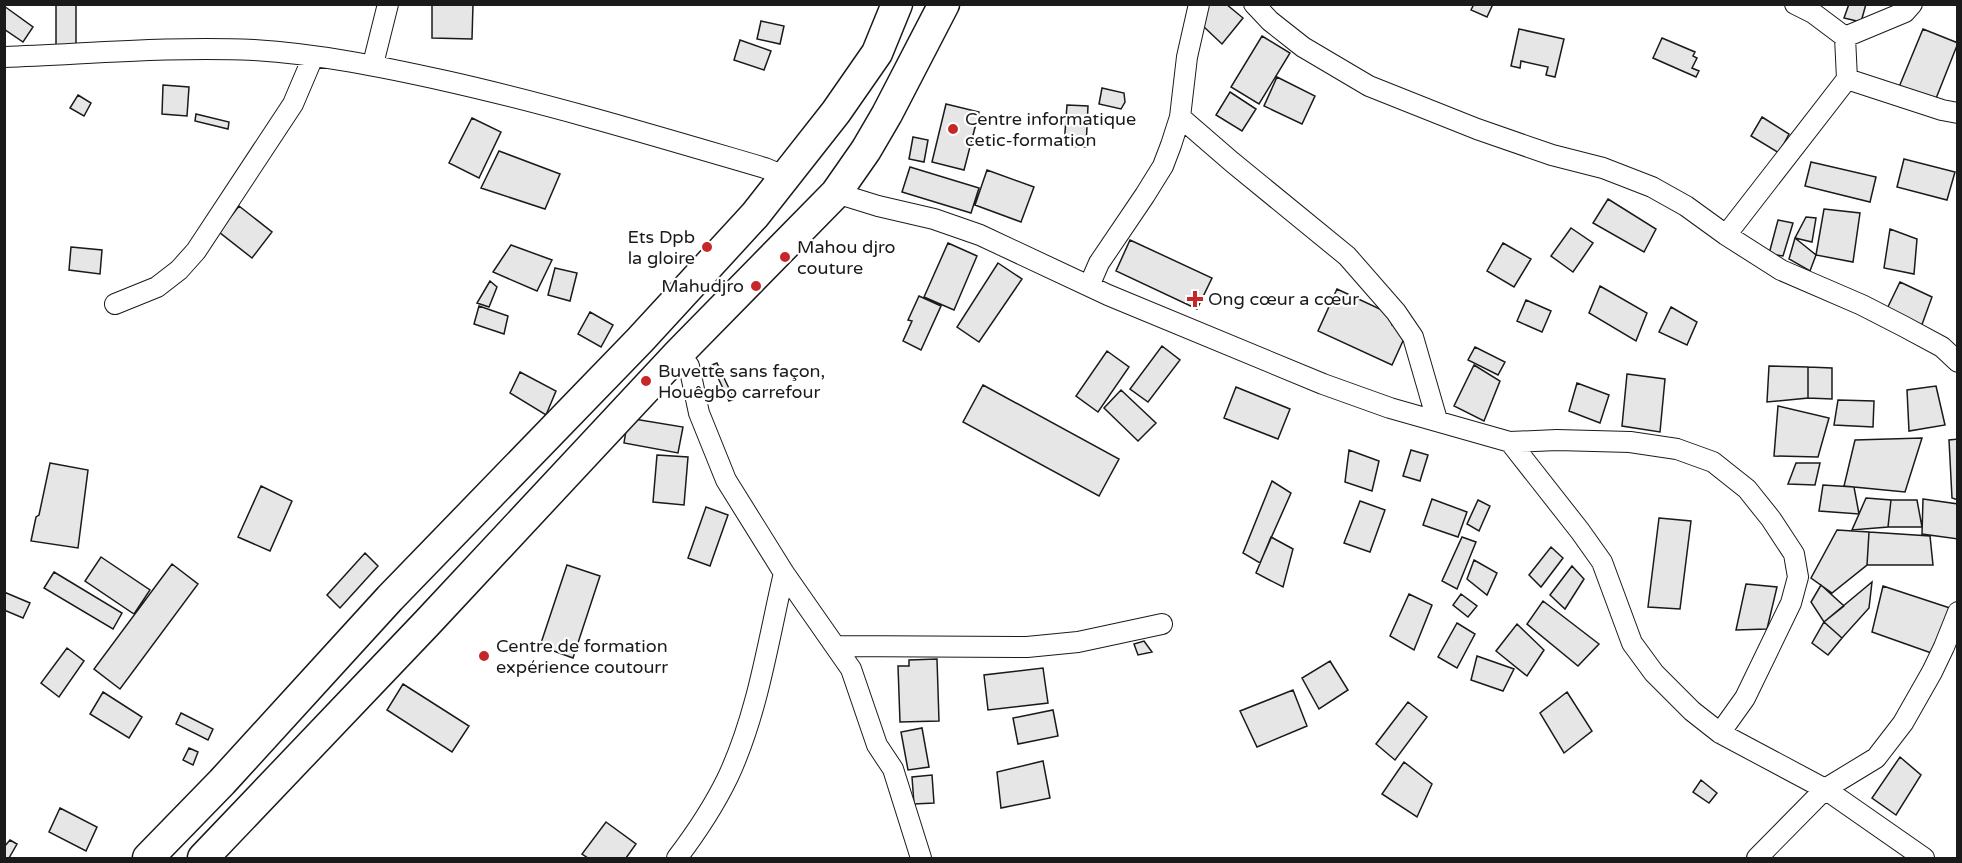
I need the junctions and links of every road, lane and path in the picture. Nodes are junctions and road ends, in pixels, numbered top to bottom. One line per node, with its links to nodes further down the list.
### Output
1 (388, 4): 11 (street)
2 (897, 4): 15 (main road)
3 (944, 4): 16 (main road)
4 (1199, 4): 14 (street)
5 (1254, 4): 17 (street)
6 (1795, 4): 8 (street)
7 (1911, 4): 8 (street)
8 (1845, 37): 12 (street)
9 (4, 57): 10 (street)
10 (313, 57): 11 (street); 19 (street)
11 (373, 64): 15 (street)
12 (1847, 79): 13 (street); 17 (street)
13 (1958, 113)
14 (1180, 117): 18 (street); 22 (street)
15 (786, 177): 30 (main road)
16 (836, 193): 18 (street); 20 (main road)
17 (1726, 235): 21 (street)
18 (1089, 286): 22 (street)
19 (115, 304)
20 (679, 353): 24 (street); 31 (main road)
21 (1958, 362)
22 (1437, 420): 23 (street)
23 (1510, 442): 28 (street); 28 (street)
24 (784, 573): 27 (street); 32 (street)
25 (1958, 612): 29 (street)
26 (1162, 624): 27 (street)
27 (836, 646): 33 (street)
28 (1720, 733): 29 (street)
29 (1826, 789): 34 (street); 35 (street)
30 (148, 858)
31 (203, 858)
32 (677, 858)
33 (921, 858)
34 (1757, 858)
35 (1924, 858)

